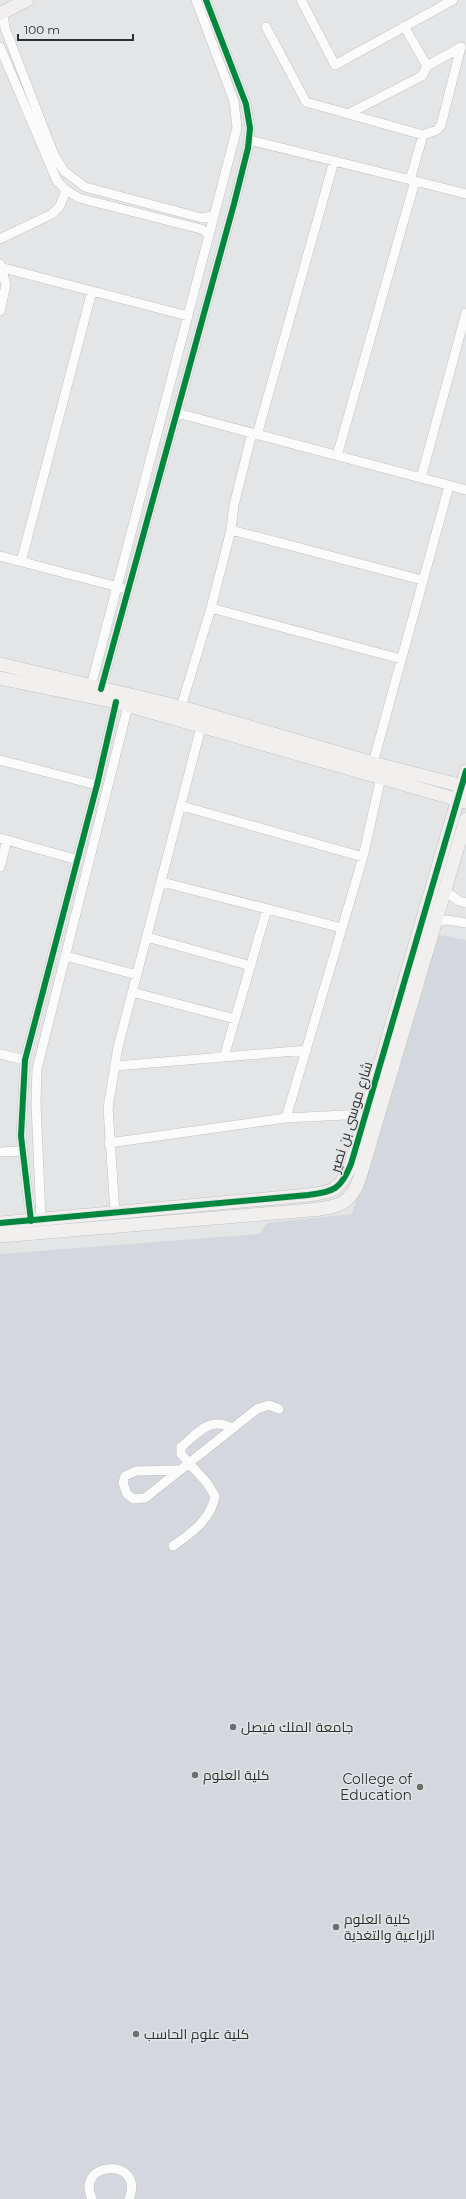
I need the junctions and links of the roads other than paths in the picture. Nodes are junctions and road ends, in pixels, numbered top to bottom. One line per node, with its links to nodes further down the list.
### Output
1 (27, 0): 6 (street)
2 (196, 0): 7 (street)
3 (206, 0): 7 (street)
4 (301, 0): 8 (street)
5 (453, 0): 8 (street)
6 (1, 13): 20 (street)
7 (206, 13): 15 (street); 20 (street)
8 (404, 26): 12 (street)
9 (266, 27): 13 (street)
10 (464, 46): 12 (street); 14 (street)
11 (0, 47): 18 (street)
12 (427, 66): 13 (street)
13 (348, 114): 14 (street)
14 (423, 136): 17 (street)
15 (249, 140): 16 (street); 28 (street)
16 (334, 161): 17 (street); 29 (street)
17 (412, 180): 19 (street); 30 (street)
18 (66, 190): 21 (street); 22 (street)
19 (466, 194)
20 (214, 215): 21 (street)
21 (209, 234): 27 (street)
22 (0, 239)
23 (0, 266): 24 (street); 25 (street)
24 (92, 291): 27 (street); 36 (street)
25 (0, 311)
26 (466, 313): 31 (street)
27 (188, 316): 38 (street)
28 (177, 413): 29 (street); 39 (street)
29 (255, 434): 30 (street); 34 (street)
30 (337, 456): 31 (street)
31 (421, 478): 32 (street)
32 (449, 486): 33 (street); 37 (street)
33 (466, 490)
34 (231, 530): 37 (street); 40 (street)
35 (0, 556): 36 (street)
36 (21, 562): 38 (street)
37 (422, 580): 41 (street)
38 (116, 587): 39 (street); 44 (street)
39 (128, 590): 44 (street)
40 (210, 608): 41 (street); 46 (street)
41 (401, 659): 49 (street)
42 (0, 664): 44 (street)
43 (0, 678): 45 (street)
44 (96, 688): 46 (street)
45 (122, 704): 47 (street); 52 (street); 69 (street)
46 (181, 707): 49 (street)
47 (201, 727): 51 (street); 55 (street)
48 (0, 760): 52 (street)
49 (373, 763): 53 (street)
50 (466, 771): 53 (street, شارع موسى بن نصير)
51 (381, 777): 54 (street); 58 (street)
52 (97, 785): 59 (street)
53 (464, 787): 54 (street, شارع موسى بن نصير)
54 (462, 801): 81 (street, شارع موسى بن نصير)
55 (182, 806): 58 (street); 61 (street)
56 (466, 819): 62 (street, شارع موسى بن نصير)
57 (4, 839): 59 (street); 60 (street)
58 (363, 857): 67 (street)
59 (78, 860): 72 (street)
60 (0, 867)
61 (162, 882): 64 (street); 68 (street)
62 (445, 891): 63 (street); 65 (street, شارع موسى بن نصير)
63 (466, 903)
64 (267, 909): 67 (street); 70 (street)
65 (436, 921): 66 (street); 89 (street, شارع موسى بن نصير)
66 (466, 923)
67 (342, 928): 76 (street)
68 (147, 937): 70 (street); 71 (street)
69 (66, 956): 71 (street); 73 (street)
70 (251, 966): 75 (street)
71 (137, 975): 74 (street)
72 (48, 977): 73 (street); 79 (street)
73 (59, 980): 87 (street)
74 (132, 992): 75 (street); 80 (street)
75 (235, 1019): 78 (street)
76 (307, 1050): 78 (street); 82 (street)
77 (0, 1054): 79 (street)
78 (224, 1057): 80 (street)
79 (25, 1060): 84 (street)
80 (115, 1066): 83 (street)
81 (365, 1114): 82 (street); 86 (street, شارع موسى بن نصير)
82 (286, 1118): 83 (street)
83 (109, 1143): 86 (street)
84 (22, 1150): 85 (street); 87 (street)
85 (0, 1152)
86 (115, 1213): 87 (street, شارع موسى بن نصير)
87 (36, 1220): 88 (street, شارع موسى بن نصير)
88 (0, 1223)
89 (0, 1236)
90 (279, 1409): 91 (street)
91 (232, 1428): 92 (street); 92 (street)
92 (188, 1462): 93 (street); 94 (street)
93 (178, 1470): 93 (street)
94 (173, 1546)
95 (92, 2199): 96 (street)
96 (129, 2199)

